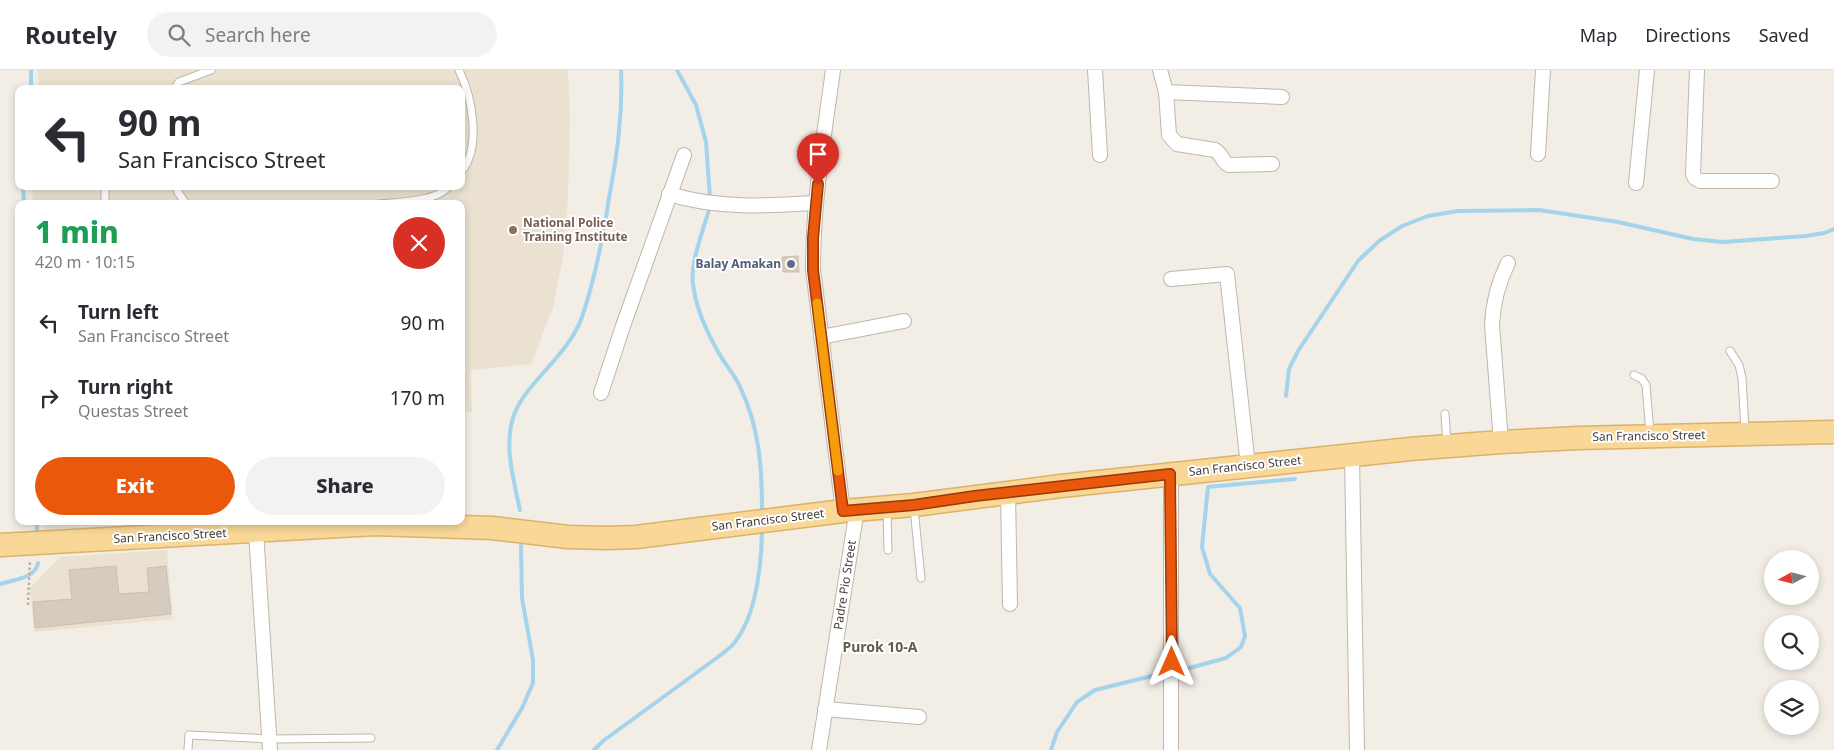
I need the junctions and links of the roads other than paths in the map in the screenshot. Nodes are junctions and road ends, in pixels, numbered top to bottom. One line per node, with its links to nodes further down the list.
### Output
1 (212, 70): 9 (lane)
2 (459, 70): 16 (lane)
3 (833, 70): 22 (street, Padre Pio Street)
4 (1095, 70): 14 (street)
5 (1160, 70): 10 (street)
6 (1543, 70): 12 (street)
7 (1647, 70): 18 (street)
8 (1697, 70): 17 (street)
9 (177, 85)
10 (1166, 92): 11 (street); 15 (street)
11 (1282, 97)
12 (1538, 154)
13 (684, 155): 20 (street)
14 (1100, 155)
15 (1272, 164)
16 (465, 168)
17 (1772, 181)
18 (1636, 184)
19 (447, 190): 21 (lane)
20 (669, 194): 22 (street); 29 (street)
21 (415, 200)
22 (816, 203): 26 (street, Padre Pio Street)
23 (1508, 263): 34 (street)
24 (1171, 279): 37 (street)
25 (904, 320): 26 (street)
26 (821, 337): 42 (street, Padre Pio Street)
27 (1730, 351): 32 (lane)
28 (1634, 375): 33 (lane)
29 (601, 394)
30 (1445, 414): 35 (lane)
31 (1834, 432): 32 (main road, San Francisco Street)
32 (1745, 434): 33 (main road, San Francisco Street)
33 (1650, 435): 34 (main road, San Francisco Street)
34 (1502, 442): 35 (main road, San Francisco Street)
35 (1448, 446): 36 (main road, San Francisco Street)
36 (1352, 455): 37 (main road, San Francisco Street); 57 (street)
37 (1248, 466): 38 (main road, San Francisco Street)
38 (1170, 474): 39 (main road, San Francisco Street); 56 (street)
39 (1008, 493): 40 (main road, San Francisco Street); 49 (street)
40 (914, 505): 41 (main road, San Francisco Street); 48 (lane)
41 (887, 507): 42 (main road, San Francisco Street); 47 (lane)
42 (850, 510): 44 (main road, San Francisco Street); 50 (street, Padre Pio Street)
43 (345, 525): 45 (main road, San Francisco Street)
44 (431, 525)
45 (261, 528): 46 (main road, San Francisco Street); 53 (street)
46 (0, 545)
47 (888, 550)
48 (921, 578)
49 (1010, 604)
50 (825, 708): 51 (street); 55 (street, Padre Pio Street)
51 (919, 717)
52 (371, 738): 53 (lane)
53 (270, 745): 54 (lane)
54 (188, 750)
55 (819, 750)
56 (1171, 750)
57 (1357, 750)

